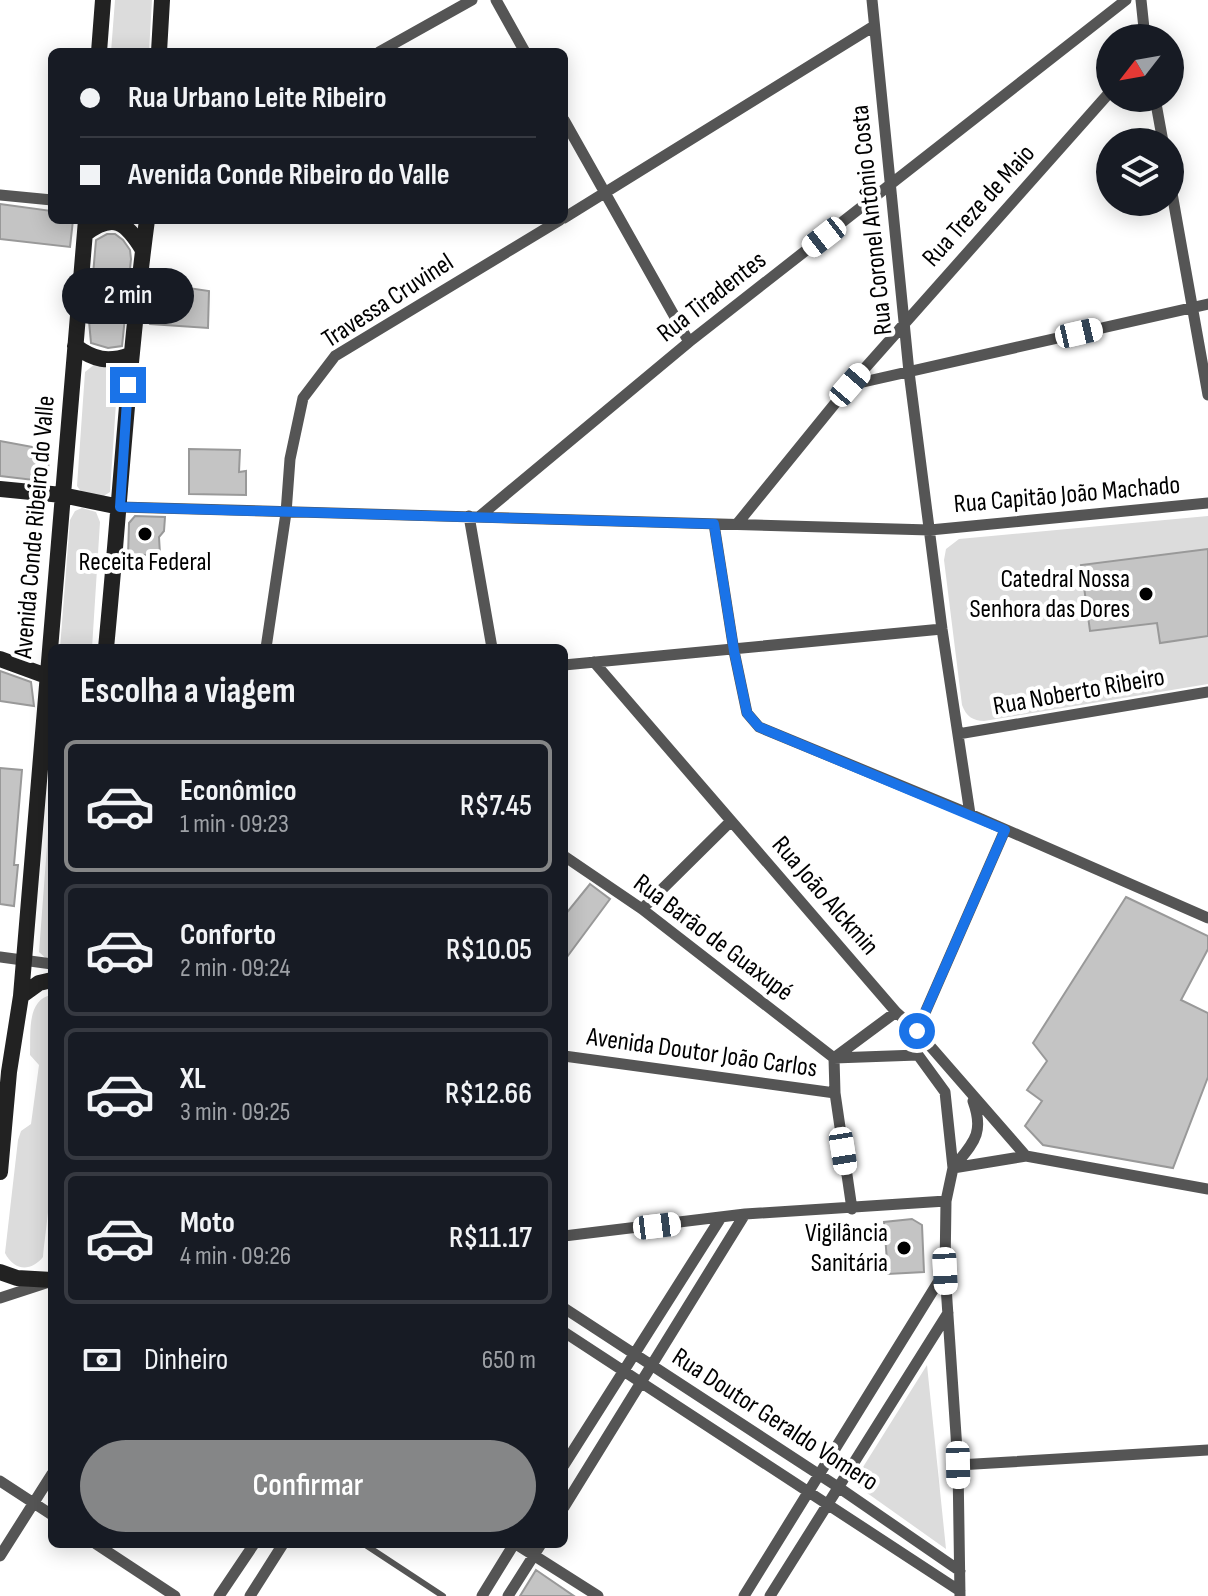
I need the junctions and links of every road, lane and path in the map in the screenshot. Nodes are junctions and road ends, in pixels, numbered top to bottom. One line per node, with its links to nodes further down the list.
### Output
1 (103, 0): 10 (main road)
2 (162, 0): 11 (main road)
3 (472, 0): 12 (street)
4 (496, 0): 13 (street)
5 (872, 0): 9 (street, Rua Coronel Antônio Costa)
6 (1126, 0): 16 (street, Rua Tiradentes)
7 (1141, 0): 8 (street)
8 (1144, 24)
9 (874, 26): 16 (street, Rua Coronel Antônio Costa); 17 (street, Travessa Cruvinel)
10 (99, 48)
11 (159, 48)
12 (386, 48)
13 (523, 48)
14 (1096, 108): 29 (street, Rua Treze de Maio)
15 (568, 127): 17 (street)
16 (892, 184): 29 (street, Rua Coronel Antônio Costa); 30 (street, Rua Tiradentes)
17 (605, 193): 20 (street, Travessa Cruvinel); 30 (street)
18 (0, 195): 19 (street)
19 (48, 200)
20 (568, 215)
21 (1176, 216): 28 (street)
22 (123, 224): 26 (main road)
23 (146, 224): 26 (main road)
24 (554, 224): 40 (street, Travessa Cruvinel)
25 (86, 227): 31 (main road, Avenida Conde Ribeiro do Valle)
26 (143, 250): 32 (main road)
27 (1208, 304): 28 (street)
28 (1193, 307): 33 (street); 35 (street)
29 (905, 321): 33 (street, Rua Coronel Antônio Costa); 34 (street, Rua Treze de Maio)
30 (689, 342): 41 (street, Rua Tiradentes)
31 (75, 346): 32 (main road); 37 (main road, Avenida Conde Ribeiro do Valle)
32 (130, 355): 39 (main road)
33 (909, 372): 34 (street); 44 (street, Rua Coronel Antônio Costa)
34 (850, 385): 43 (street, Rua Treze de Maio)
35 (1208, 395)
36 (0, 489): 37 (main road)
37 (62, 495): 39 (main road); 46 (main road, Avenida Conde Ribeiro do Valle)
38 (1208, 503): 44 (street, Rua Capitão João Machado)
39 (120, 507): 40 (street, Rua Capitão João Machado); 47 (main road)
40 (286, 513): 41 (street, Rua Capitão João Machado); 48 (street, Travessa Cruvinel)
41 (474, 516): 42 (street, Rua Capitão João Machado); 49 (street)
42 (714, 524): 43 (street, Rua Capitão João Machado); 50 (street)
43 (737, 524): 44 (street, Rua Capitão João Machado)
44 (930, 530): 45 (street, Rua Coronel Antônio Costa)
45 (942, 629): 50 (street); 57 (street, Rua Coronel Antônio Costa)
46 (51, 644)
47 (106, 644)
48 (267, 644)
49 (491, 644)
50 (734, 651): 52 (street); 58 (street)
51 (0, 659): 54 (main road)
52 (594, 662): 53 (street); 59 (street, Rua João Alckmin)
53 (568, 665)
54 (48, 677)
55 (48, 688): 65 (main road, Avenida Conde Ribeiro do Valle)
56 (1208, 692): 57 (street, Rua Noberto Ribeiro)
57 (958, 734): 58 (street, Rua Coronel Antônio Costa)
58 (970, 814): 60 (street)
59 (731, 821): 62 (street); 69 (street, Rua João Alckmin)
60 (1005, 830): 63 (street); 70 (street)
61 (568, 859): 62 (street, Rua Barão de Guaxupé)
62 (642, 909): 72 (street, Rua Barão de Guaxupé)
63 (1208, 918)
64 (0, 957): 65 (street)
65 (23, 960): 66 (street); 68 (main road, Avenida Conde Ribeiro do Valle)
66 (48, 963)
67 (48, 981): 68 (main road)
68 (21, 996): 73 (main road, Avenida Conde Ribeiro do Valle)
69 (896, 1012): 70 (street, Rua João Alckmin); 72 (street)
70 (917, 1031): 75 (street, Rua João Alckmin)
71 (568, 1057): 74 (street, Avenida Doutor João Carlos)
72 (834, 1058): 74 (street); 77 (street)
73 (5, 1077): 78 (main road, Avenida Conde Ribeiro do Valle)
74 (835, 1093): 81 (street)
75 (970, 1094): 76 (street, Rua João Alckmin); 77 (street)
76 (1026, 1156): 77 (street); 79 (street)
77 (953, 1168): 80 (street)
78 (0, 1172)
79 (1208, 1189)
80 (946, 1201): 81 (street); 85 (street)
81 (852, 1209): 82 (street)
82 (745, 1214): 83 (street); 94 (street)
83 (720, 1219): 84 (street); 93 (street)
84 (568, 1236)
85 (945, 1271): 91 (street); 100 (street)
86 (0, 1272): 87 (main road)
87 (48, 1281)
88 (48, 1282): 89 (street)
89 (0, 1298)
90 (568, 1311): 93 (street, Rua Doutor Geraldo Vomero)
91 (948, 1313): 99 (street); 103 (street)
92 (568, 1335): 95 (street, Rua Doutor Geraldo Vomero)
93 (634, 1354): 94 (street, Rua Doutor Geraldo Vomero); 95 (street)
94 (653, 1365): 96 (street); 100 (street, Rua Doutor Geraldo Vomero)
95 (623, 1371): 96 (street, Rua Doutor Geraldo Vomero); 98 (street)
96 (641, 1384): 104 (street, Rua Doutor Geraldo Vomero); 105 (street)
97 (1208, 1450): 99 (street)
98 (568, 1459)
99 (958, 1465): 118 (street)
100 (820, 1475): 103 (street, Rua Doutor Geraldo Vomero); 104 (street)
101 (48, 1480): 107 (street)
102 (0, 1481): 107 (street)
103 (838, 1487): 106 (street); 118 (street, Rua Doutor Geraldo Vomero)
104 (809, 1491): 106 (street, Rua Doutor Geraldo Vomero); 127 (street)
105 (568, 1501)
106 (827, 1502): 119 (street, Rua Doutor Geraldo Vomero); 128 (street)
107 (33, 1503): 108 (street); 117 (street)
108 (48, 1512)
109 (102, 1548): 120 (street)
110 (251, 1548): 121 (street)
111 (280, 1548): 122 (street)
112 (370, 1548): 123 (lane)
113 (512, 1548): 124 (street)
114 (522, 1548): 116 (street)
115 (538, 1548): 116 (street)
116 (534, 1555): 125 (street); 126 (street)
117 (0, 1556)
118 (960, 1571): 119 (street)
119 (960, 1594)
120 (175, 1596)
121 (219, 1596)
122 (250, 1596)
123 (443, 1596)
124 (482, 1596)
125 (508, 1596)
126 (598, 1596)
127 (744, 1596)
128 (770, 1596)

